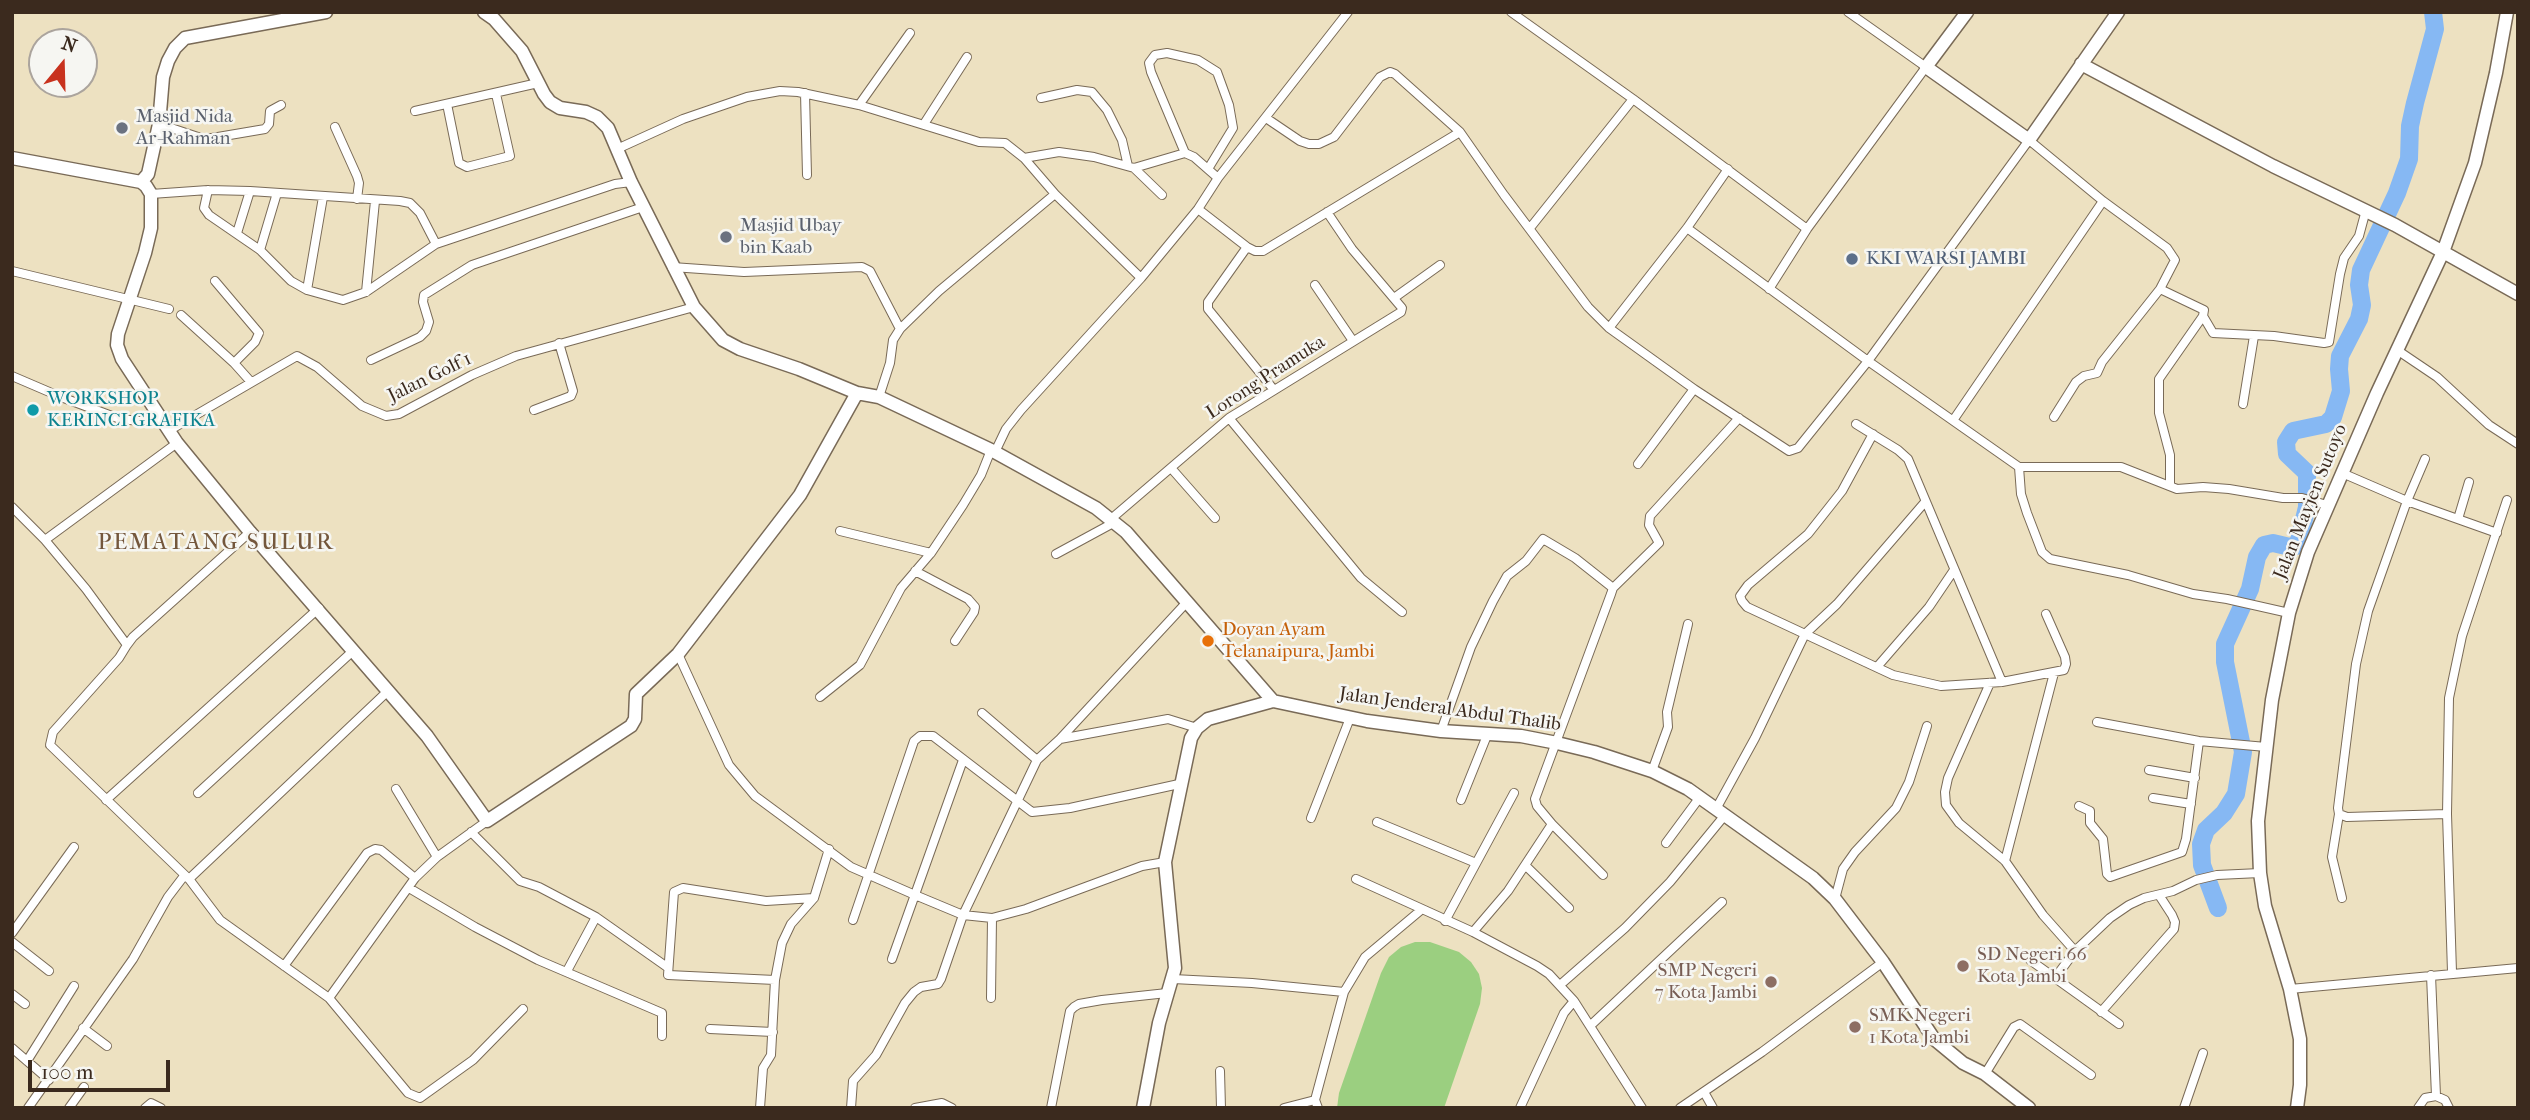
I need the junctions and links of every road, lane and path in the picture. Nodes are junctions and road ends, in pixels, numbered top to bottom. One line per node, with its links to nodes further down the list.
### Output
1 (326, 12): 23 (street)
2 (484, 12): 13 (street)
3 (1348, 12): 22 (street)
4 (1511, 12): 17 (street)
5 (1848, 12): 12 (street)
6 (1967, 12): 12 (street)
7 (2118, 12): 11 (street)
8 (2507, 12): 60 (street, Jalan Mayjen Sutoyo)
9 (910, 33): 20 (street)
10 (967, 57): 24 (street)
11 (2081, 64): 27 (street); 52 (street)
12 (1926, 68): 27 (street); 55 (street)
13 (538, 83): 15 (street); 28 (street)
14 (805, 93): 20 (street); 28 (street); 35 (street)
15 (496, 94): 18 (street); 18 (street)
16 (1041, 98): 32 (street)
17 (1633, 99): 34 (street); 53 (street)
18 (447, 104): 21 (street)
19 (281, 105): 23 (street)
20 (859, 105): 24 (street)
21 (415, 111)
22 (1266, 118): 26 (street); 36 (street)
23 (159, 124): 37 (street)
24 (923, 124): 31 (street)
25 (335, 127): 46 (street)
26 (1460, 132): 51 (street); 53 (street)
27 (2029, 140): 48 (street); 85 (street)
28 (617, 149): 38 (street)
29 (1185, 153): 32 (street); 33 (street); 33 (street)
30 (12, 158): 37 (street)
31 (1024, 158): 32 (street); 43 (street)
32 (1131, 167): 44 (street)
33 (1208, 169): 36 (street)
34 (1728, 169): 54 (street); 55 (street)
35 (807, 175)
36 (1218, 178): 50 (street)
37 (141, 182): 42 (street)
38 (631, 182): 49 (street); 57 (street)
39 (208, 190): 40 (street); 42 (street); 56 (street)
40 (250, 191): 41 (street); 56 (street)
41 (277, 193): 45 (street); 59 (street)
42 (151, 194): 72 (street)
43 (1055, 194): 64 (street); 79 (street)
44 (1163, 195)
45 (323, 197): 46 (street); 69 (street)
46 (357, 199): 47 (street)
47 (375, 201): 57 (street); 70 (street)
48 (2103, 201): 68 (street); 98 (street)
49 (643, 207): 62 (street); 84 (street)
50 (1198, 209): 58 (street); 64 (street)
51 (1327, 212): 58 (street); 73 (street)
52 (2370, 212): 60 (street); 80 (street)
53 (1530, 228): 78 (street)
54 (1687, 228): 67 (street); 78 (street)
55 (1807, 229): 67 (street)
56 (237, 233): 59 (street)
57 (436, 244): 70 (street)
58 (1247, 247): 90 (street)
59 (260, 250): 69 (street)
60 (2443, 252): 71 (street); 83 (street, Jalan Mayjen Sutoyo)
61 (1440, 265): 73 (street)
62 (672, 267): 74 (street); 79 (street)
63 (12, 271): 72 (street)
64 (1140, 278): 104 (street)
65 (215, 281): 86 (street)
66 (1315, 285): 81 (street)
67 (1769, 289): 85 (street)
68 (2160, 289): 77 (street); 97 (street)
69 (307, 290): 70 (street)
70 (366, 292)
71 (2518, 294)
72 (128, 298): 75 (street); 100 (street)
73 (1394, 298): 81 (street, Lorong Pramuka)
74 (694, 307): 82 (street, Jalan Golf 1); 91 (street)
75 (169, 309)
76 (181, 315): 86 (street)
77 (2203, 316): 80 (street); 111 (street)
78 (1609, 328): 89 (street)
79 (900, 329): 92 (street)
80 (2254, 336): 93 (street)
81 (1353, 341): 90 (street, Lorong Pramuka)
82 (559, 343): 88 (street, Jalan Golf 1); 94 (street)
83 (2397, 350): 103 (street); 109 (street, Jalan Mayjen Sutoyo)
84 (370, 360)
85 (1868, 361): 96 (street); 98 (street)
86 (234, 363): 88 (street)
87 (12, 376): 100 (street)
88 (251, 383): 100 (street, Jalan Golf 1)
89 (1694, 389): 96 (street); 106 (street)
90 (1274, 390): 95 (street, Lorong Pramuka)
91 (857, 393): 92 (street); 139 (street)
92 (879, 397): 104 (street)
93 (2243, 404)
94 (534, 410)
95 (1229, 418): 108 (street, Lorong Pramuka); 131 (street)
96 (1740, 418): 128 (street)
97 (2054, 418)
98 (1954, 419): 107 (street)
99 (1856, 424): 101 (street)
100 (166, 425): 102 (street)
101 (1873, 434): 114 (street); 135 (street)
102 (177, 443): 120 (street); 123 (street)
103 (2518, 444)
104 (993, 451): 119 (street); 124 (street)
105 (2425, 459): 113 (street)
106 (1639, 464)
107 (2019, 467): 111 (street); 132 (street)
108 (1171, 468): 117 (street); 119 (street, Lorong Pramuka)
109 (2342, 473): 113 (street); 115 (street, Jalan Mayjen Sutoyo)
110 (2469, 482): 118 (street)
111 (2170, 486): 115 (street)
112 (2507, 500): 122 (street)
113 (2407, 501): 118 (street); 175 (street)
114 (1925, 502): 126 (street); 135 (street)
115 (2326, 505): 132 (street, Jalan Mayjen Sutoyo)
116 (12, 507): 123 (street)
117 (1215, 518)
118 (2458, 519): 122 (street)
119 (1113, 520): 125 (street, Lorong Pramuka); 129 (street)
120 (250, 531): 130 (street); 137 (street)
121 (840, 531): 124 (street)
122 (2497, 533): 176 (street)
123 (45, 540): 137 (street)
124 (931, 553): 127 (street)
125 (1056, 554)
126 (1954, 570): 140 (street); 142 (street)
127 (915, 571): 136 (street); 145 (street)
128 (1614, 588): 152 (street); 156 (street)
129 (1187, 602): 146 (street); 154 (street)
130 (319, 608): 138 (street); 169 (street)
131 (1402, 612)
132 (2289, 613): 157 (street, Jalan Mayjen Sutoyo)
133 (2046, 614): 141 (street)
134 (1688, 624): 161 (street)
135 (1805, 634): 140 (street); 174 (street)
136 (955, 641)
137 (127, 645): 169 (street)
138 (354, 650): 144 (street); 165 (street)
139 (678, 654): 178 (street); 184 (street)
140 (1877, 667): 143 (street)
141 (2054, 673): 142 (street); 186 (street)
142 (2002, 682): 143 (street)
143 (1990, 684): 186 (street)
144 (389, 690): 178 (street); 193 (street)
145 (820, 697)
146 (1273, 701): 148 (street, Jalan Jenderal Abdul Thalib); 151 (street)
147 (982, 713): 159 (street)
148 (1350, 718): 152 (street, Jalan Jenderal Abdul Thalib); 177 (street)
149 (2097, 722): 155 (street)
150 (1927, 726): 201 (street)
151 (1197, 728): 154 (street); 163 (street)
152 (1440, 731): 153 (street, Jalan Jenderal Abdul Thalib)
153 (1488, 733): 156 (street, Jalan Jenderal Abdul Thalib); 170 (street)
154 (1060, 739): 159 (street)
155 (2199, 741): 157 (street); 162 (street)
156 (1557, 743): 161 (street, Jalan Jenderal Abdul Thalib); 180 (street)
157 (2259, 746): 190 (street, Jalan Mayjen Sutoyo)
158 (963, 760): 171 (street); 191 (street); 197 (street)
159 (1037, 760): 171 (street)
160 (2149, 770): 162 (street)
161 (1652, 771): 167 (street, Jalan Jenderal Abdul Thalib)
162 (2195, 778): 172 (street)
163 (1180, 784): 171 (street); 187 (street)
164 (397, 789): 185 (street)
165 (198, 793)
166 (1514, 793): 188 (street)
167 (1700, 797): 174 (street, Jalan Jenderal Abdul Thalib); 182 (street)
168 (2153, 799): 172 (street)
169 (106, 800): 193 (street)
170 (1461, 800)
171 (1016, 801): 205 (street)
172 (2191, 804): 173 (street)
173 (2079, 806)
174 (1721, 812): 201 (street, Jalan Jenderal Abdul Thalib); 227 (street)
175 (2339, 814): 176 (street); 200 (street)
176 (2446, 814): 222 (street)
177 (1311, 818)
178 (487, 821): 181 (street)
179 (1377, 821): 188 (street)
180 (1552, 824): 189 (street); 192 (street)
181 (471, 832): 185 (street); 206 (street)
182 (1665, 843)
183 (74, 847): 211 (street)
184 (829, 849): 191 (street); 199 (street)
185 (437, 857): 194 (street)
186 (2005, 861): 213 (street)
187 (1165, 862): 207 (street); 225 (street)
188 (1476, 863): 209 (street)
189 (1526, 866): 203 (street); 210 (street)
190 (2260, 873): 198 (street); 229 (street, Jalan Mayjen Sutoyo)
191 (868, 875): 197 (street); 208 (street)
192 (1603, 875)
193 (186, 877): 217 (street); 241 (street)
194 (415, 878): 196 (street); 217 (street)
195 (1356, 878): 204 (street)
196 (409, 888): 221 (street); 233 (street)
197 (915, 895): 205 (street); 214 (street)
198 (2159, 895): 213 (street); 238 (street)
199 (814, 898): 218 (street); 226 (street)
200 (2342, 898)
201 (1835, 899): 216 (street, Jalan Jenderal Abdul Thalib)
202 (1722, 902): 240 (street)
203 (1569, 908)
204 (1421, 910): 209 (street); 230 (street)
205 (963, 915): 207 (street); 262 (street)
206 (596, 918): 218 (street); 221 (street)
207 (992, 918): 234 (street)
208 (853, 920)
209 (1445, 921): 210 (street)
210 (1472, 932): 227 (street)
211 (12, 933)
212 (12, 942): 220 (street)
213 (2075, 951): 224 (street)
214 (892, 959)
215 (2030, 960): 224 (street)
216 (1883, 962): 250 (street, Jalan Jenderal Abdul Thalib); 254 (street)
217 (284, 966): 233 (street)
218 (667, 967): 226 (street)
219 (2518, 968): 222 (street)
220 (49, 971)
221 (567, 971): 244 (street)
222 (2452, 972): 223 (street)
223 (2431, 975): 229 (street); 255 (street)
224 (2055, 978): 238 (street)
225 (1173, 979): 230 (street); 231 (street)
226 (775, 980): 243 (street)
227 (1560, 985): 235 (street)
228 (74, 986): 248 (street)
229 (2290, 989): 275 (street, Jalan Mayjen Sutoyo)
230 (1344, 992): 256 (street)
231 (1167, 993): 265 (street); 266 (street)
232 (12, 994): 236 (street)
233 (329, 998): 237 (street)
234 (991, 998)
235 (1574, 1001): 240 (street); 269 (street)
236 (25, 1004)
237 (523, 1009)
238 (2101, 1012): 239 (street)
239 (2119, 1024)
240 (1591, 1025): 270 (street)
241 (82, 1028): 245 (street); 252 (street)
242 (710, 1029): 243 (street)
243 (772, 1032): 261 (street)
244 (662, 1035)
245 (107, 1046)
246 (12, 1048): 248 (street)
247 (2203, 1053): 274 (street)
248 (27, 1061): 252 (street)
249 (1220, 1071): 267 (street)
250 (1985, 1074): 251 (street); 273 (street, Jalan Jenderal Abdul Thalib)
251 (2091, 1075)
252 (49, 1080): 257 (street)
253 (84, 1087): 258 (street)
254 (1703, 1092): 271 (street); 272 (street)
255 (2436, 1096): 276 (street); 277 (street)
256 (1316, 1104): 268 (street)
257 (28, 1108)
258 (69, 1108)
259 (145, 1108): 260 (street)
260 (161, 1108)
261 (760, 1108)
262 (851, 1108)
263 (915, 1108): 264 (street)
264 (952, 1108)
265 (1051, 1108)
266 (1143, 1108)
267 (1221, 1108)
268 (1284, 1108)
269 (1520, 1108)
270 (1642, 1108)
271 (1680, 1108)
272 (1713, 1108)
273 (2029, 1108)
274 (2184, 1108)
275 (2297, 1108)
276 (2418, 1108)
277 (2449, 1108)

